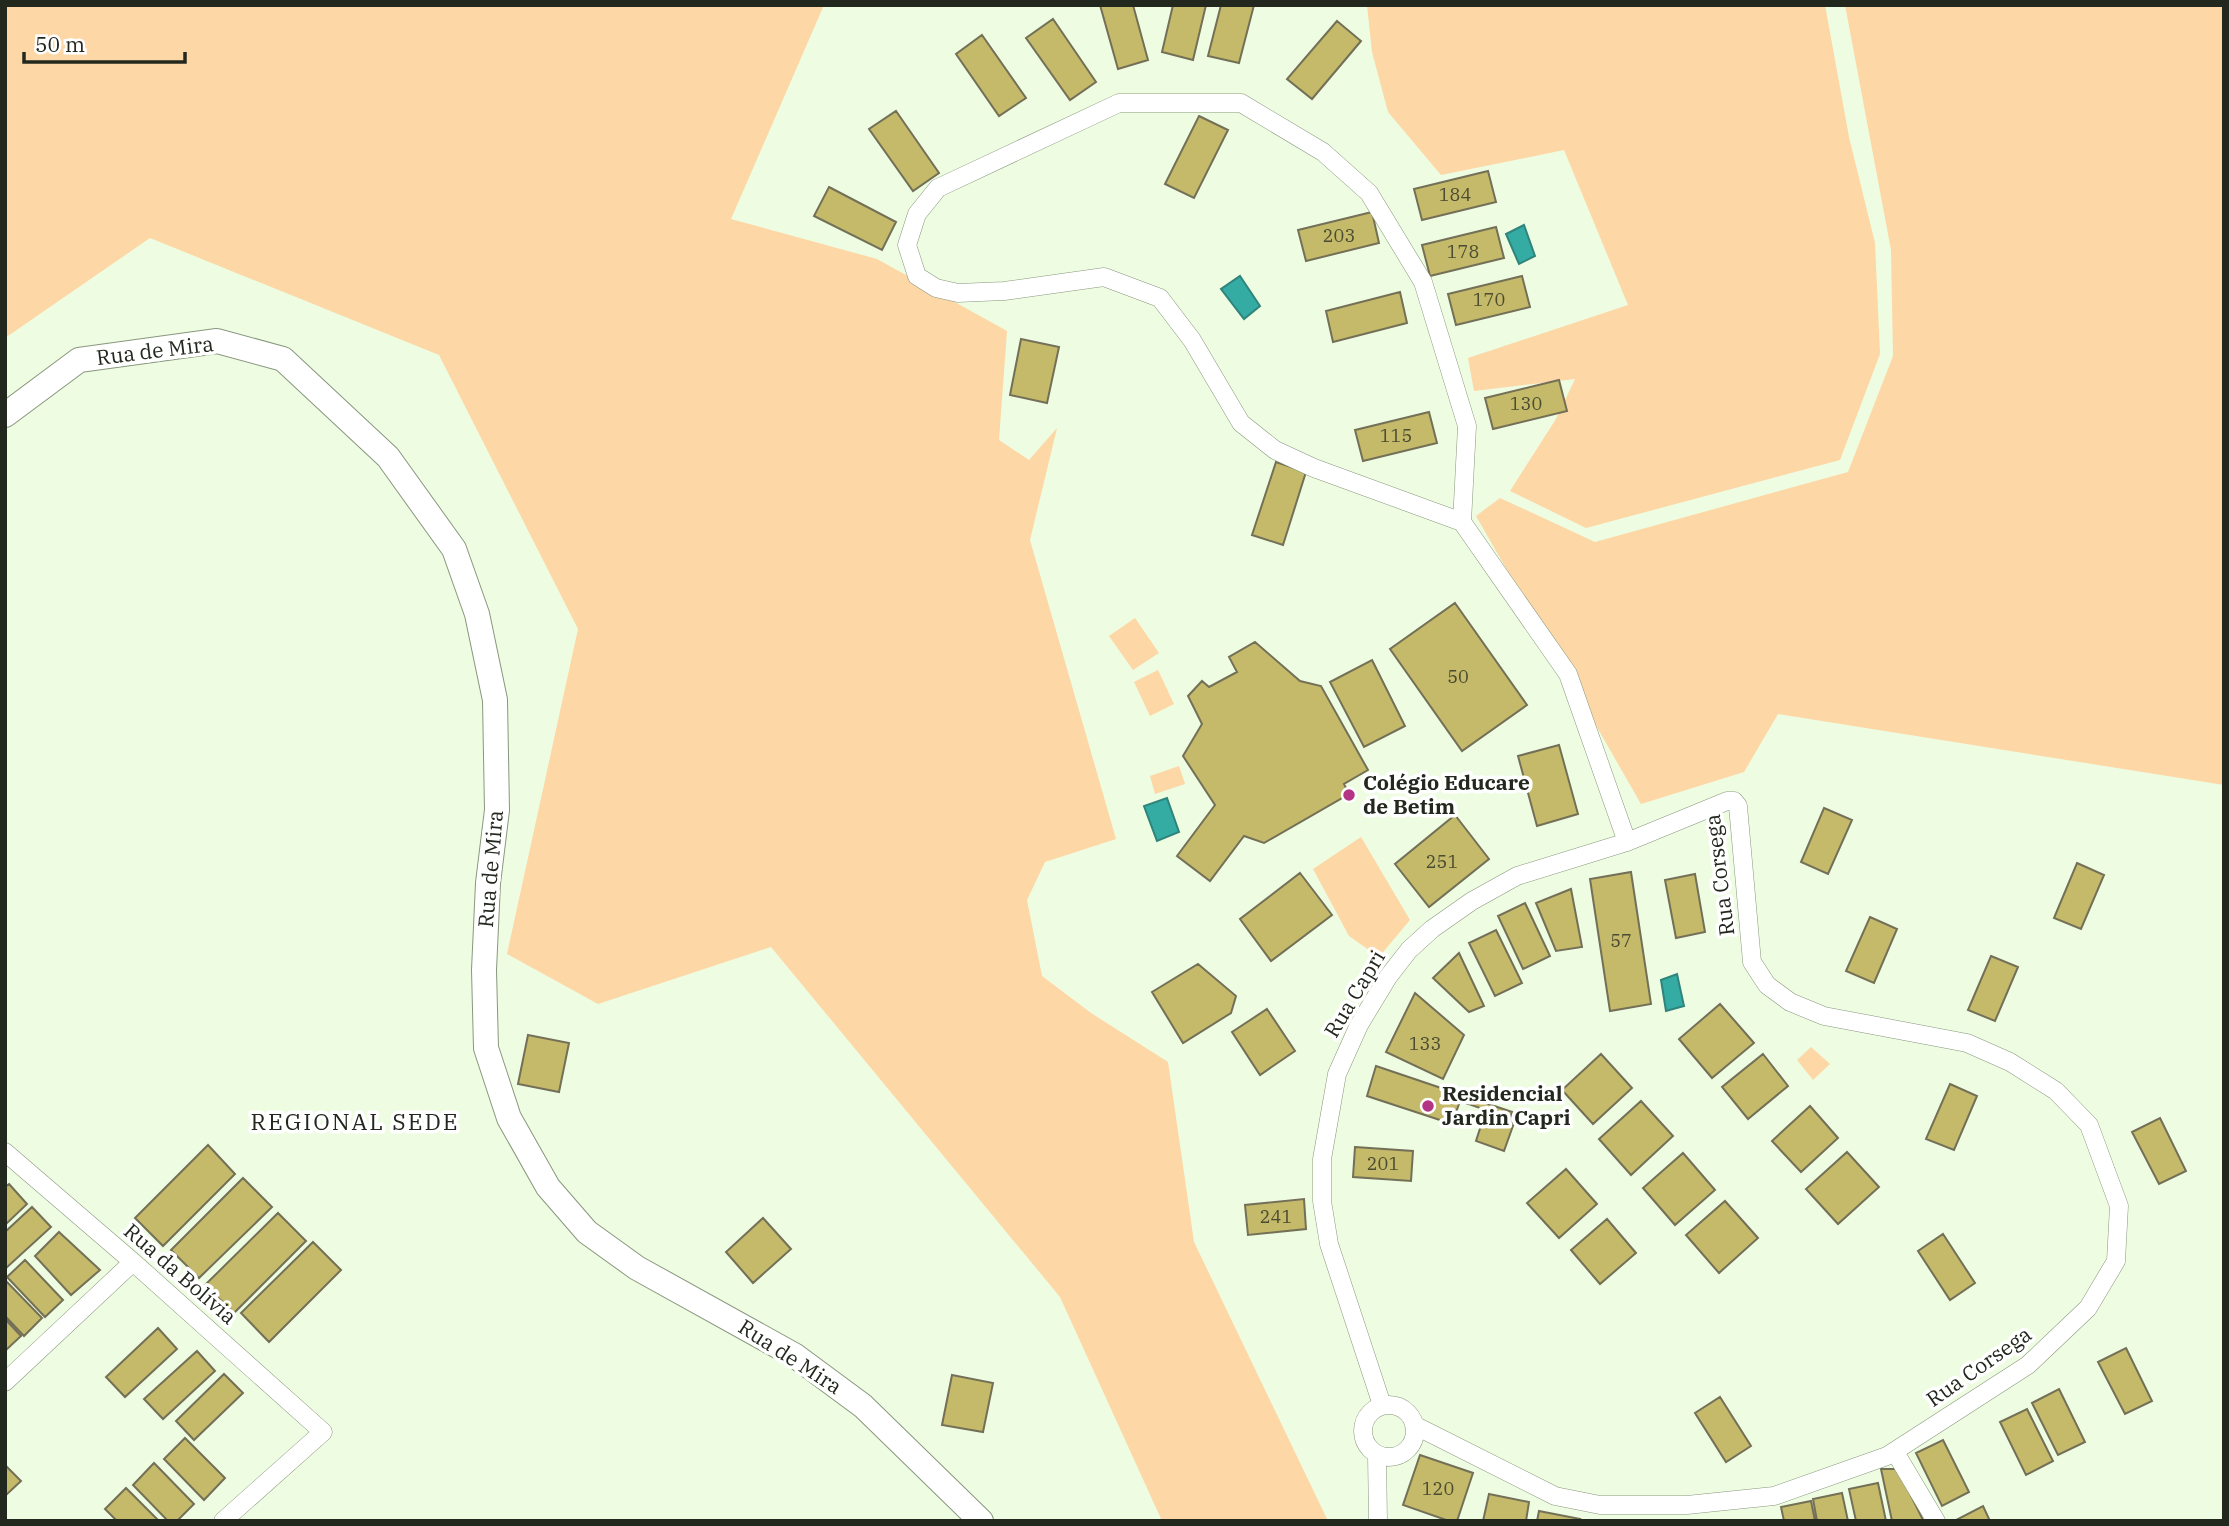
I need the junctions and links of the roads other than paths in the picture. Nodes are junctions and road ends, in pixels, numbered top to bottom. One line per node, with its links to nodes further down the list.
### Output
1 (5, 415): 13 (street, Rua de Mira)
2 (1462, 522): 2 (street); 4 (street)
3 (1727, 801): 4 (street, Rua Capri); 10 (street, Rua Corsega)
4 (1627, 842): 8 (street, Rua Capri)
5 (5, 1153): 6 (street, Rua da Bolívia)
6 (133, 1262): 7 (street); 12 (street, Rua da Bolívia)
7 (5, 1382)
8 (1382, 1405): 9 (street); 11 (street)
9 (1414, 1425): 10 (street, Rua Corsega); 11 (street)
10 (1895, 1452): 15 (street)
11 (1377, 1455): 14 (street)
12 (223, 1521)
13 (981, 1521)
14 (1378, 1521)
15 (1936, 1521)

